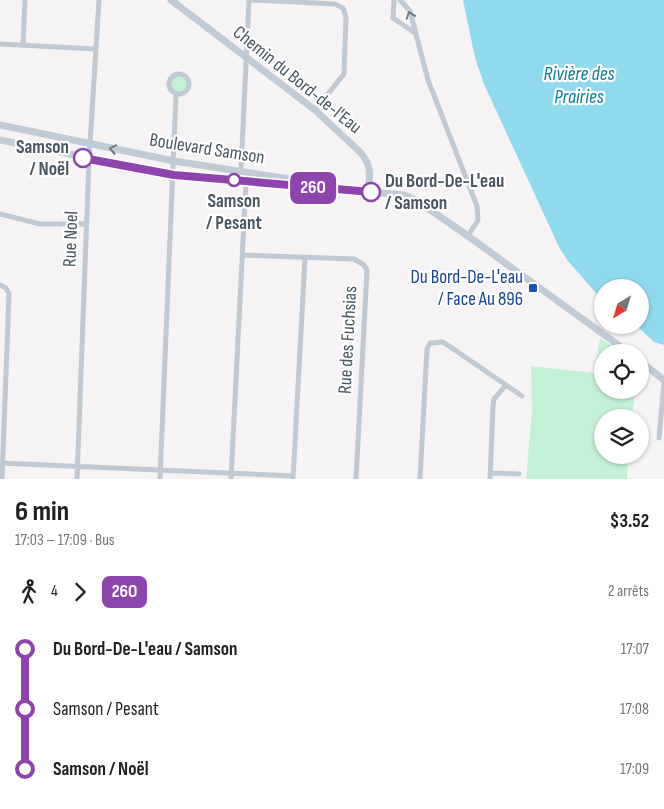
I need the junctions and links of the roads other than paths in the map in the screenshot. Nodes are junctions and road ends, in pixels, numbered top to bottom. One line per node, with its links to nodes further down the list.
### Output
1 (25, 0): 11 (street)
2 (98, 0): 12 (street, Rue Noel)
3 (171, 0): 8 (street, Chemin du Bord-de-l'Eau)
4 (249, 0): 13 (street)
5 (253, 0): 15 (street)
6 (394, 0): 9 (street)
7 (400, 0): 9 (street, one-way to 7)
8 (179, 3): 13 (street, Chemin du Bord-de-l'Eau)
9 (416, 33): 27 (street)
10 (0, 44): 11 (street)
11 (23, 45): 12 (street)
12 (96, 49): 18 (street, Rue Noel)
13 (246, 58): 15 (street, Chemin du Bord-de-l'Eau); 21 (street)
14 (176, 94): 14 (street); 20 (street)
15 (315, 110): 24 (street, Chemin du Bord-de-l'Eau)
16 (0, 125): 18 (street, Boulevard Samson)
17 (0, 140): 19 (street, Boulevard Samson)
18 (90, 145): 19 (street, Rue Noel); 20 (street, Boulevard Samson, one-way to 18)
19 (89, 160): 22 (street, Boulevard Samson); 26 (street, Rue Noel)
20 (174, 161): 21 (street, Boulevard Samson); 22 (street)
21 (241, 170): 24 (street, Boulevard Samson)
22 (174, 175): 23 (street, Boulevard Samson); 39 (street)
23 (246, 181): 24 (street, Boulevard Samson); 28 (street)
24 (368, 192): 27 (street)
25 (0, 214): 26 (street)
26 (86, 224): 38 (street, Rue Noel)
27 (468, 236): 31 (street)
28 (243, 255): 29 (street, Rue des Fuchsias); 40 (street)
29 (305, 258): 43 (street); 48 (street, Rue des Fuchsias)
30 (0, 285): 37 (street)
31 (617, 344)
32 (649, 370): 33 (street)
33 (664, 382): 36 (street)
34 (506, 385): 35 (street); 42 (street); 49 (street)
35 (522, 396)
36 (659, 438)
37 (1, 463): 38 (street); 44 (street)
38 (77, 466): 39 (street); 45 (street, Rue Noel)
39 (160, 469): 40 (street); 46 (street)
40 (231, 472): 43 (street); 47 (street)
41 (519, 474): 42 (street)
42 (490, 476)
43 (293, 477)
44 (2, 479)
45 (77, 479)
46 (160, 479)
47 (231, 479)
48 (356, 479)
49 (420, 479)

